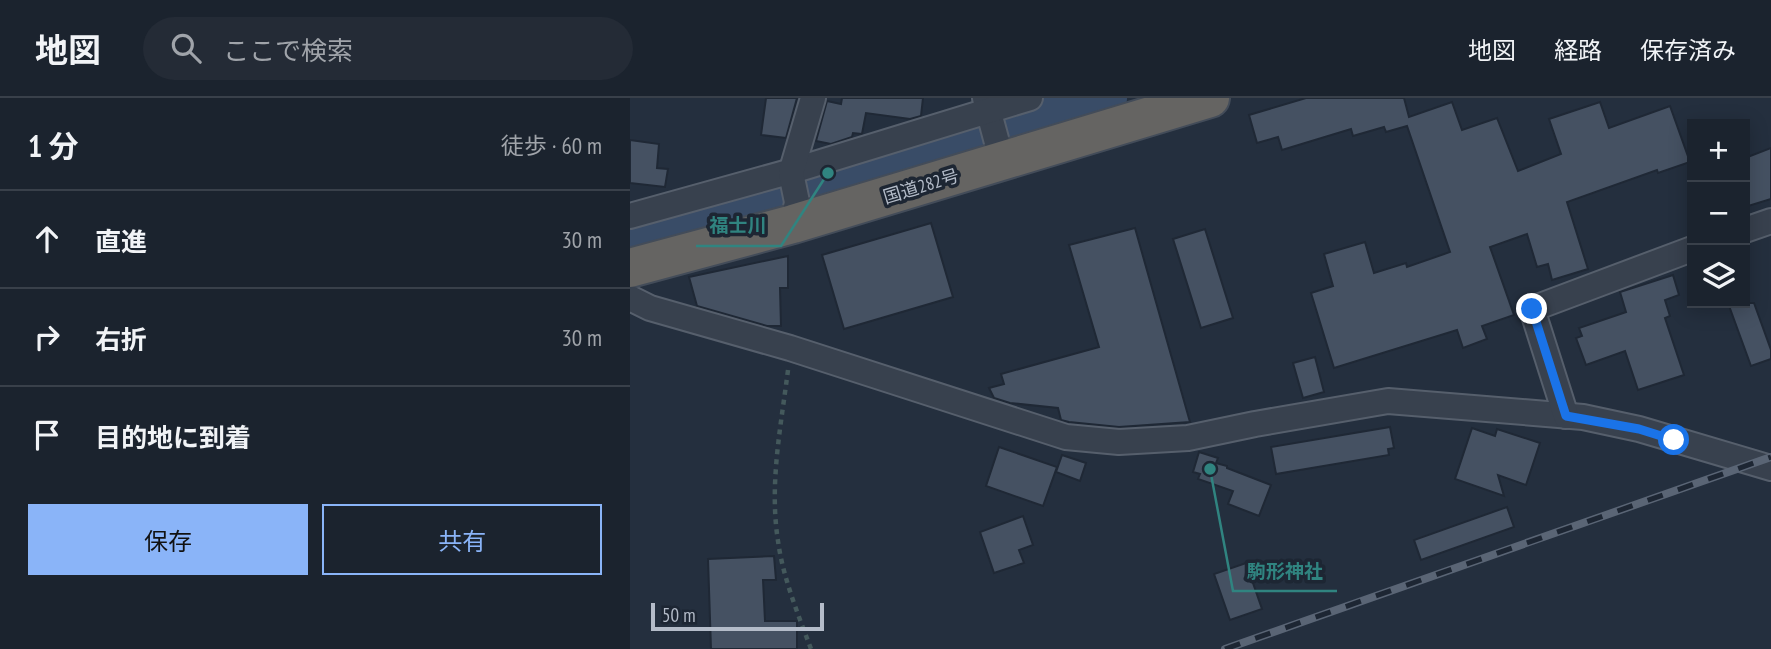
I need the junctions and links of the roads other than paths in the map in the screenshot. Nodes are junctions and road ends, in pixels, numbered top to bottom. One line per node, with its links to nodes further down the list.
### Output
1 (813, 98): 6 (street)
2 (1030, 98): 4 (street)
3 (1210, 98): 5 (highway, 国道282号)
4 (987, 107): 5 (street); 6 (street)
5 (1002, 161): 7 (highway, 国道282号)
6 (791, 172): 7 (street); 8 (street)
7 (795, 213): 12 (highway, 国道282号)
8 (630, 216)
9 (1771, 221): 10 (street)
10 (1750, 228)
11 (1687, 251): 14 (street)
12 (630, 268)
13 (630, 298): 14 (street)
14 (1566, 416): 15 (street)
15 (1771, 468)

